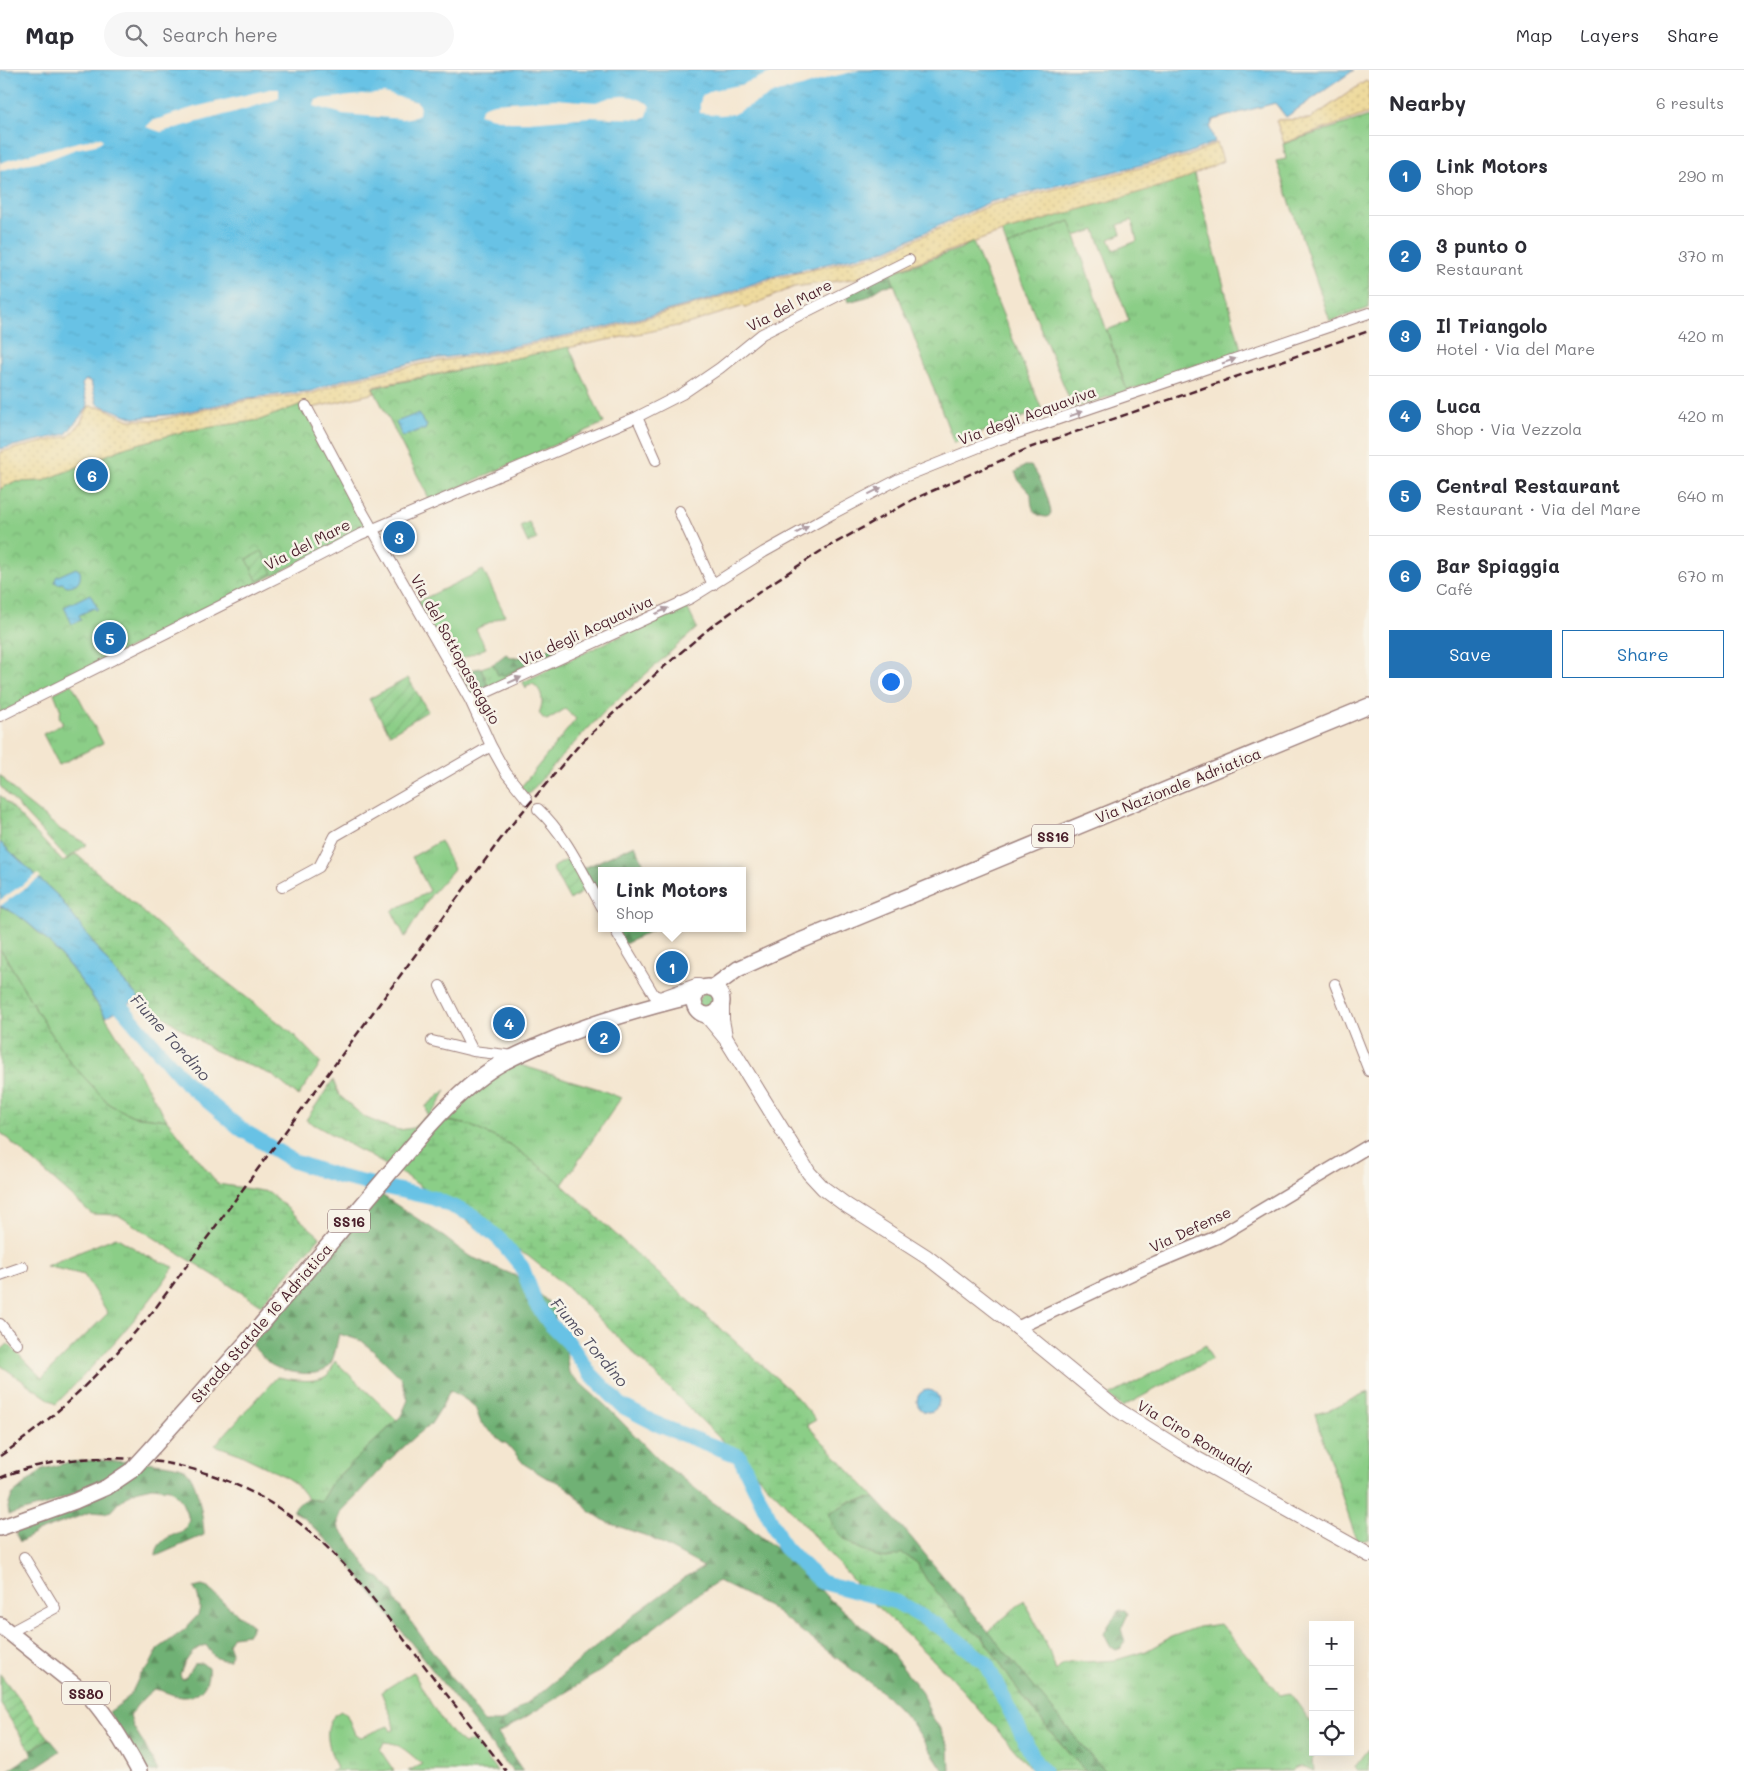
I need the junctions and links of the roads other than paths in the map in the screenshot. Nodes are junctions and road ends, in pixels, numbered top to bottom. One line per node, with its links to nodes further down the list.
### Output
1 (909, 260): 4 (street, Via del Mare)
2 (1369, 313): 8 (street, Via degli Acquaviva, one-way to 2)
3 (306, 406): 7 (street, Via del Sottopassaggio)
4 (637, 417): 5 (street); 7 (street, Via del Mare)
5 (656, 460)
6 (679, 511): 8 (street)
7 (372, 529): 9 (street, Via del Sottopassaggio); 11 (street, Via del Mare)
8 (713, 585): 9 (street, Via degli Acquaviva, one-way to 8)
9 (470, 700): 12 (street, Via del Sottopassaggio)
10 (1369, 706): 18 (main road, Via Nazionale Adriatica / SS16)
11 (0, 716)
12 (491, 746): 13 (street, Via del Sottopassaggio); 15 (street)
13 (527, 799)
14 (538, 809): 16 (street)
15 (282, 887)
16 (598, 900)
17 (616, 932): 21 (street)
18 (738, 969): 21 (main road, Via Nazionale Adriatica / SS16); 22 (main road)
19 (1335, 984): 29 (street)
20 (440, 986): 27 (street)
21 (703, 991): 22 (main road); 23 (main road, Via Nazionale Adriatica / SS16); 24 (main road)
22 (722, 1002): 24 (main road); 25 (main road)
23 (660, 1003): 24 (main road, Via Nazionale Adriatica / SS16); 28 (main road, Via Nazionale Adriatica / SS16)
24 (704, 1014): 25 (main road)
25 (726, 1039): 35 (main road, Via Ciro Romualdi)
26 (432, 1042): 27 (street)
27 (472, 1050): 28 (street)
28 (510, 1059): 30 (main road, Via Nazionale Adriatica / SS16)
29 (1369, 1071)
30 (430, 1125): 37 (main road, Strada Statale 16 Adriatica / SS16, bridge)
31 (1369, 1146): 35 (street, Via Defense)
32 (23, 1267): 33 (street)
33 (0, 1275)
34 (0, 1324): 36 (street)
35 (1017, 1328): 40 (main road, Via Ciro Romualdi)
36 (17, 1344)
37 (15, 1522): 38 (main road, SS16); 39 (main road)
38 (0, 1528)
39 (0, 1537)
40 (1369, 1555)
41 (24, 1557): 42 (street)
42 (3, 1628): 43 (main road, SS80)
43 (139, 1771)

